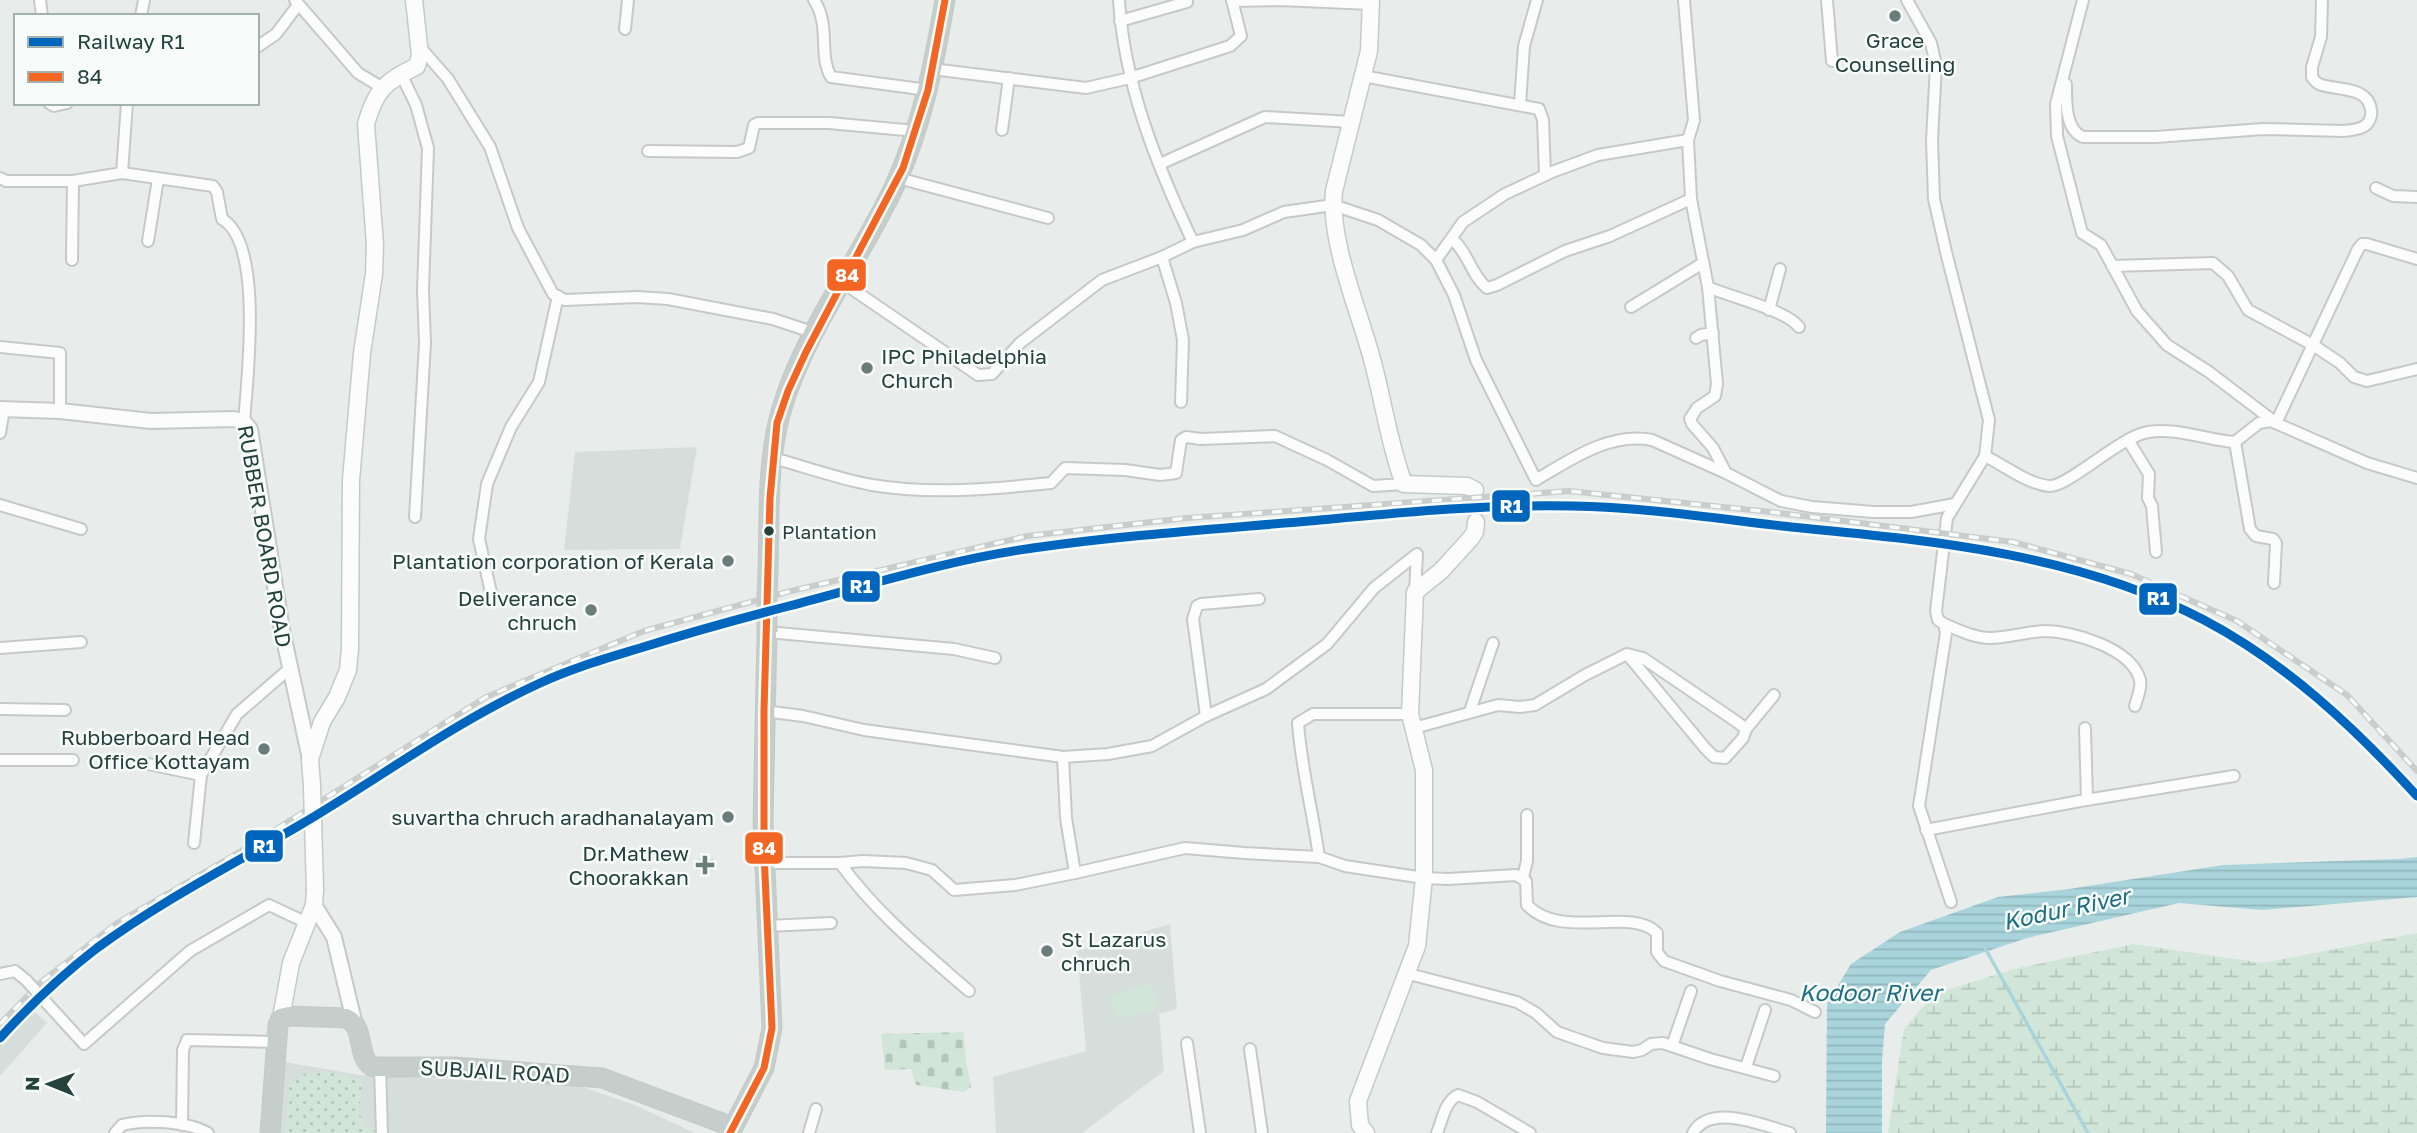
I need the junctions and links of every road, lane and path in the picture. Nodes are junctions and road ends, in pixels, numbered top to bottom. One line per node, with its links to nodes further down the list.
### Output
1 (414, 0): 19 (main road)
2 (628, 0): 17 (street)
3 (814, 0): 28 (street)
4 (945, 0): 21 (highway)
5 (1119, 0): 16 (street)
6 (1232, 0): 14 (street); 26 (street)
7 (1537, 0): 29 (street)
8 (1684, 0): 34 (street)
9 (1827, 0): 20 (street)
10 (1907, 0): 78 (street)
11 (2083, 0): 22 (street)
12 (2322, 0): 22 (street)
13 (1187, 2): 16 (street)
14 (1371, 2): 24 (main road)
15 (297, 3): 18 (street); 27 (street)
16 (1120, 21): 26 (street)
17 (625, 29)
18 (259, 46)
19 (420, 47): 23 (main road); 60 (street)
20 (1832, 61)
21 (932, 69): 25 (street); 28 (highway)
22 (2066, 71): 56 (street)
23 (401, 74): 27 (main road); 86 (street)
24 (1363, 76): 29 (street); 31 (main road)
25 (1009, 78): 26 (street); 32 (street)
26 (1130, 78): 36 (street)
27 (382, 87): 115 (main road)
28 (928, 90): 33 (highway)
29 (1520, 104): 38 (street)
30 (127, 105): 37 (street)
31 (1352, 122): 36 (street); 46 (main road)
32 (1002, 130)
33 (916, 131): 35 (street); 41 (highway)
34 (1688, 140): 38 (street); 45 (street)
35 (648, 151)
36 (1160, 164): 50 (street)
37 (122, 173): 40 (street); 42 (street)
38 (1545, 175): 48 (street)
39 (0, 178): 42 (street)
40 (158, 178): 49 (street); 73 (street, RUBBER BOARD ROAD)
41 (898, 178): 47 (street); 58 (highway)
42 (73, 181): 53 (street)
43 (2376, 188): 44 (street)
44 (2417, 197)
45 (1691, 199): 48 (street); 55 (street)
46 (1333, 205): 50 (street); 54 (street); 82 (main road)
47 (1048, 218)
48 (1452, 239): 54 (street)
49 (148, 241)
50 (1193, 242): 51 (street)
51 (1162, 257): 58 (street); 70 (street)
52 (2417, 259): 67 (street)
53 (72, 260)
54 (1436, 260): 80 (street)
55 (1703, 263): 59 (street); 61 (street)
56 (2112, 266): 67 (street); 74 (street)
57 (1780, 269): 62 (street)
58 (842, 282): 64 (highway)
59 (1708, 287): 62 (street); 65 (street)
60 (558, 296): 64 (street); 92 (street)
61 (1631, 307)
62 (1769, 310): 63 (street)
63 (1799, 327)
64 (815, 333): 79 (highway)
65 (1713, 333): 66 (street); 80 (street)
66 (1696, 338)
67 (2313, 345): 69 (street); 74 (street)
68 (0, 346): 72 (street)
69 (2417, 369)
70 (1181, 402)
71 (2, 409): 72 (street); 75 (street)
72 (60, 411): 73 (street)
73 (244, 422): 101 (street, RUBBER BOARD ROAD)
74 (2276, 423): 77 (street); 81 (street)
75 (0, 433)
76 (2128, 440): 77 (street); 78 (street); 89 (street)
77 (2235, 442): 90 (street)
78 (1985, 456): 85 (street)
79 (773, 458): 82 (street); 95 (highway, bridge)
80 (1726, 473): 85 (street)
81 (2417, 478)
82 (1404, 484): 83 (main road)
83 (1475, 490)
84 (0, 505): 88 (street)
85 (1955, 505): 94 (street)
86 (415, 517)
87 (1476, 522): 91 (main road)
88 (81, 529)
89 (2156, 552)
90 (2274, 583)
91 (1415, 592): 108 (street); 109 (main road)
92 (492, 597)
93 (1259, 599): 108 (street)
94 (1944, 624): 103 (street); 121 (street)
95 (767, 632): 100 (street); 106 (highway)
96 (81, 642): 98 (street)
97 (1493, 643): 107 (street)
98 (0, 648)
99 (1627, 654): 107 (street); 111 (street); 111 (street)
100 (995, 658)
101 (289, 669): 115 (street, RUBBER BOARD ROAD); 117 (street)
102 (1774, 695): 111 (street)
103 (2135, 706)
104 (0, 709): 105 (street)
105 (65, 710)
106 (764, 711): 112 (street); 124 (highway)
107 (1470, 711): 109 (street)
108 (1206, 716): 112 (street)
109 (1412, 721): 123 (street); 128 (main road)
110 (2085, 728): 119 (street)
111 (1746, 729)
112 (1063, 757): 126 (street)
113 (0, 760): 114 (street)
114 (72, 760)
115 (310, 760): 129 (main road, bridge)
116 (148, 764): 117 (street)
117 (201, 775): 122 (street)
118 (2234, 776): 119 (street)
119 (2087, 800): 121 (street)
120 (1527, 816): 127 (street)
121 (1926, 830): 130 (street)
122 (194, 843)
123 (1319, 857): 126 (street); 128 (street)
124 (764, 863): 125 (street); 133 (highway)
125 (840, 863): 126 (street); 136 (street)
126 (1075, 873)
127 (1523, 877): 128 (street); 139 (street)
128 (1424, 878): 134 (main road)
129 (315, 897): 131 (main road); 141 (street)
130 (1951, 902)
131 (305, 922): 135 (street, bridge); 140 (main road)
132 (831, 923): 133 (street)
133 (768, 926): 151 (highway)
134 (1405, 973): 144 (street); 160 (main road)
135 (0, 974)
136 (969, 991)
137 (1691, 991): 144 (street)
138 (1765, 1010): 146 (street)
139 (1815, 1012)
140 (281, 1018): 141 (highway); 142 (highway)
141 (355, 1025): 147 (highway)
142 (277, 1042): 150 (street); 155 (highway)
143 (1187, 1043): 158 (street)
144 (1672, 1046): 146 (street)
145 (1250, 1048): 159 (street)
146 (1746, 1067): 148 (street)
147 (380, 1068): 151 (highway, SUBJAIL ROAD); 156 (street)
148 (1774, 1076)
149 (816, 1109): 157 (street)
150 (181, 1125): 153 (street); 154 (street)
151 (732, 1130)
152 (1527, 1132): 161 (street)
153 (115, 1133)
154 (208, 1133)
155 (270, 1133)
156 (382, 1133)
157 (809, 1133)
158 (1200, 1133)
159 (1262, 1133)
160 (1366, 1133)
161 (1437, 1133)
162 (1693, 1133): 163 (street)
163 (1790, 1133)

